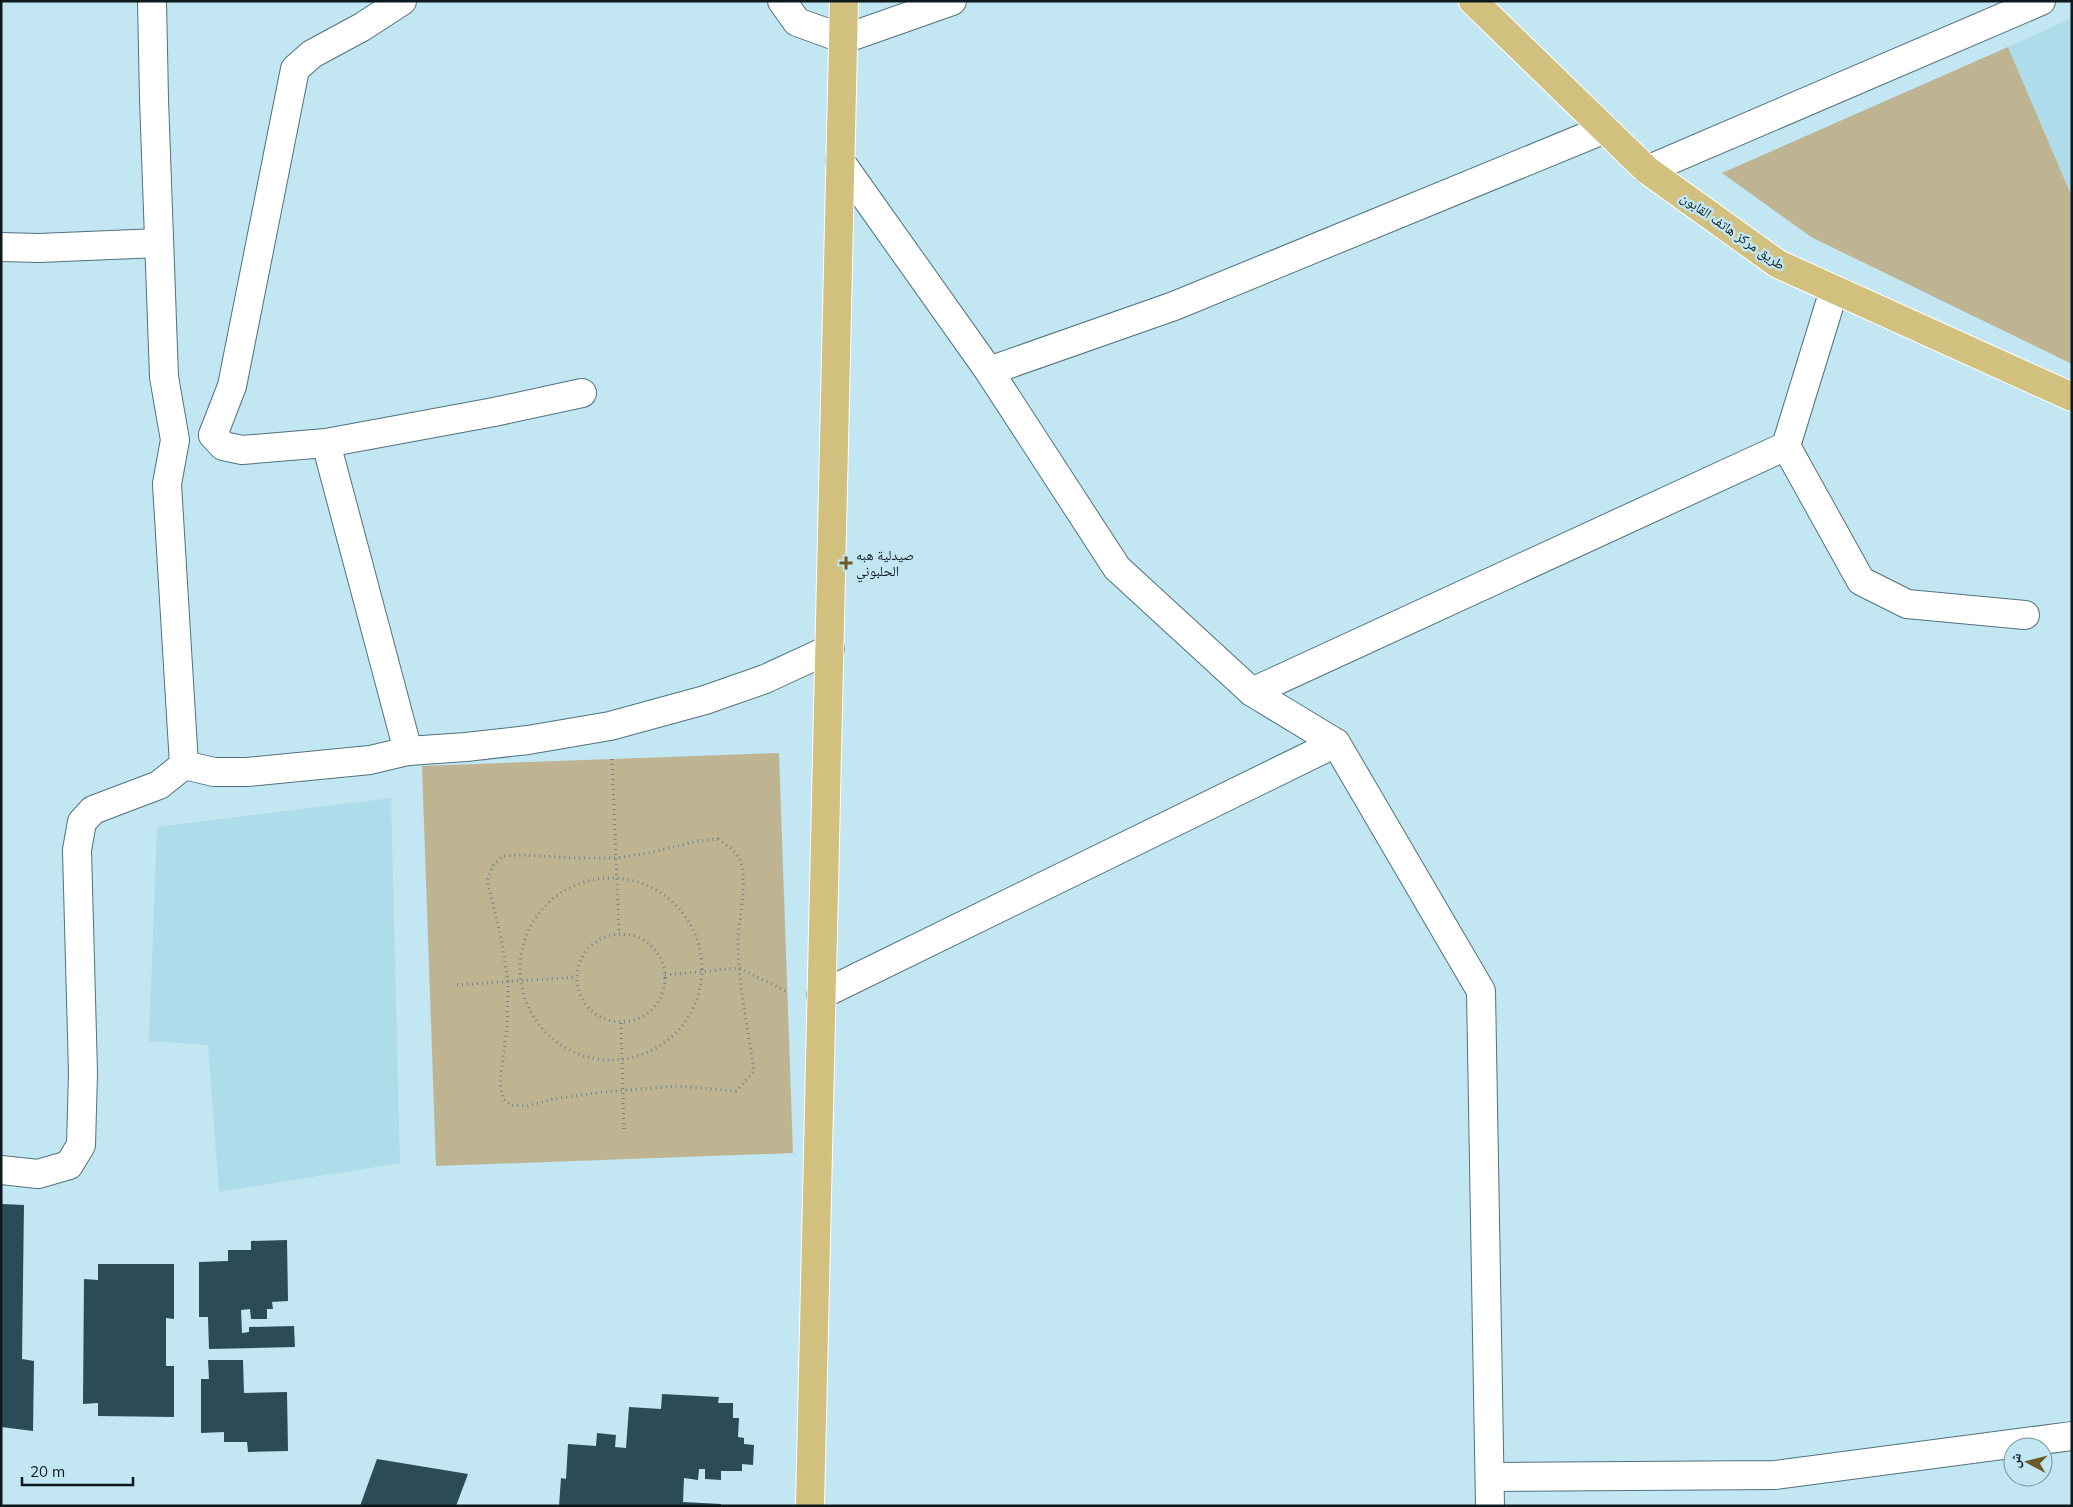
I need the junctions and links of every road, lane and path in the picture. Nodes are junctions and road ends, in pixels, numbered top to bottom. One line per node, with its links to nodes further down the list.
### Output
1 (152, 1): 12 (street)
2 (402, 1): 18 (street)
3 (782, 1): 8 (street)
4 (844, 1): 8 (main road)
5 (952, 1): 8 (street)
6 (1472, 1): 9 (main road, طريق مركز هاتف القابون)
7 (2041, 1): 11 (street)
8 (844, 39): 10 (main road)
9 (1605, 129): 11 (main road, طريق مركز هاتف القابون); 15 (street)
10 (840, 161): 15 (street); 23 (main road)
11 (1647, 170): 14 (main road, طريق مركز هاتف القابون)
12 (158, 243): 13 (street); 19 (street)
13 (1, 247)
14 (1834, 290): 17 (main road, طريق مركز هاتف القابون); 21 (street)
15 (989, 371): 24 (street)
16 (582, 393): 20 (street)
17 (2072, 397)
18 (213, 435): 19 (street); 20 (street)
19 (175, 440): 28 (street)
20 (326, 443): 27 (street)
21 (1786, 446): 22 (street); 24 (street)
22 (2025, 615)
23 (830, 649): 25 (street); 39 (main road)
24 (1252, 692): 26 (street)
25 (610, 726): 27 (street); 29 (path)
26 (1336, 743): 39 (street); 46 (street)
27 (408, 751): 28 (street)
28 (184, 765): 44 (street)
29 (616, 858): 30 (path); 32 (path); 36 (path)
30 (618, 878): 31 (path); 33 (path); 37 (path)
31 (620, 933): 34 (path); 35 (path)
32 (740, 968): 33 (path); 39 (path); 42 (path)
33 (702, 971): 34 (path); 41 (path)
34 (665, 974): 40 (path)
35 (577, 977): 37 (path); 40 (path)
36 (508, 982): 37 (path); 38 (path); 42 (path)
37 (521, 982): 41 (path)
38 (457, 985)
39 (821, 995): 47 (main road)
40 (621, 1023): 41 (path)
41 (622, 1060): 42 (path)
42 (624, 1091): 43 (path)
43 (624, 1130)
44 (1, 1170)
45 (2072, 1436): 46 (street)
46 (1490, 1477): 48 (street)
47 (810, 1506)
48 (1490, 1506)

